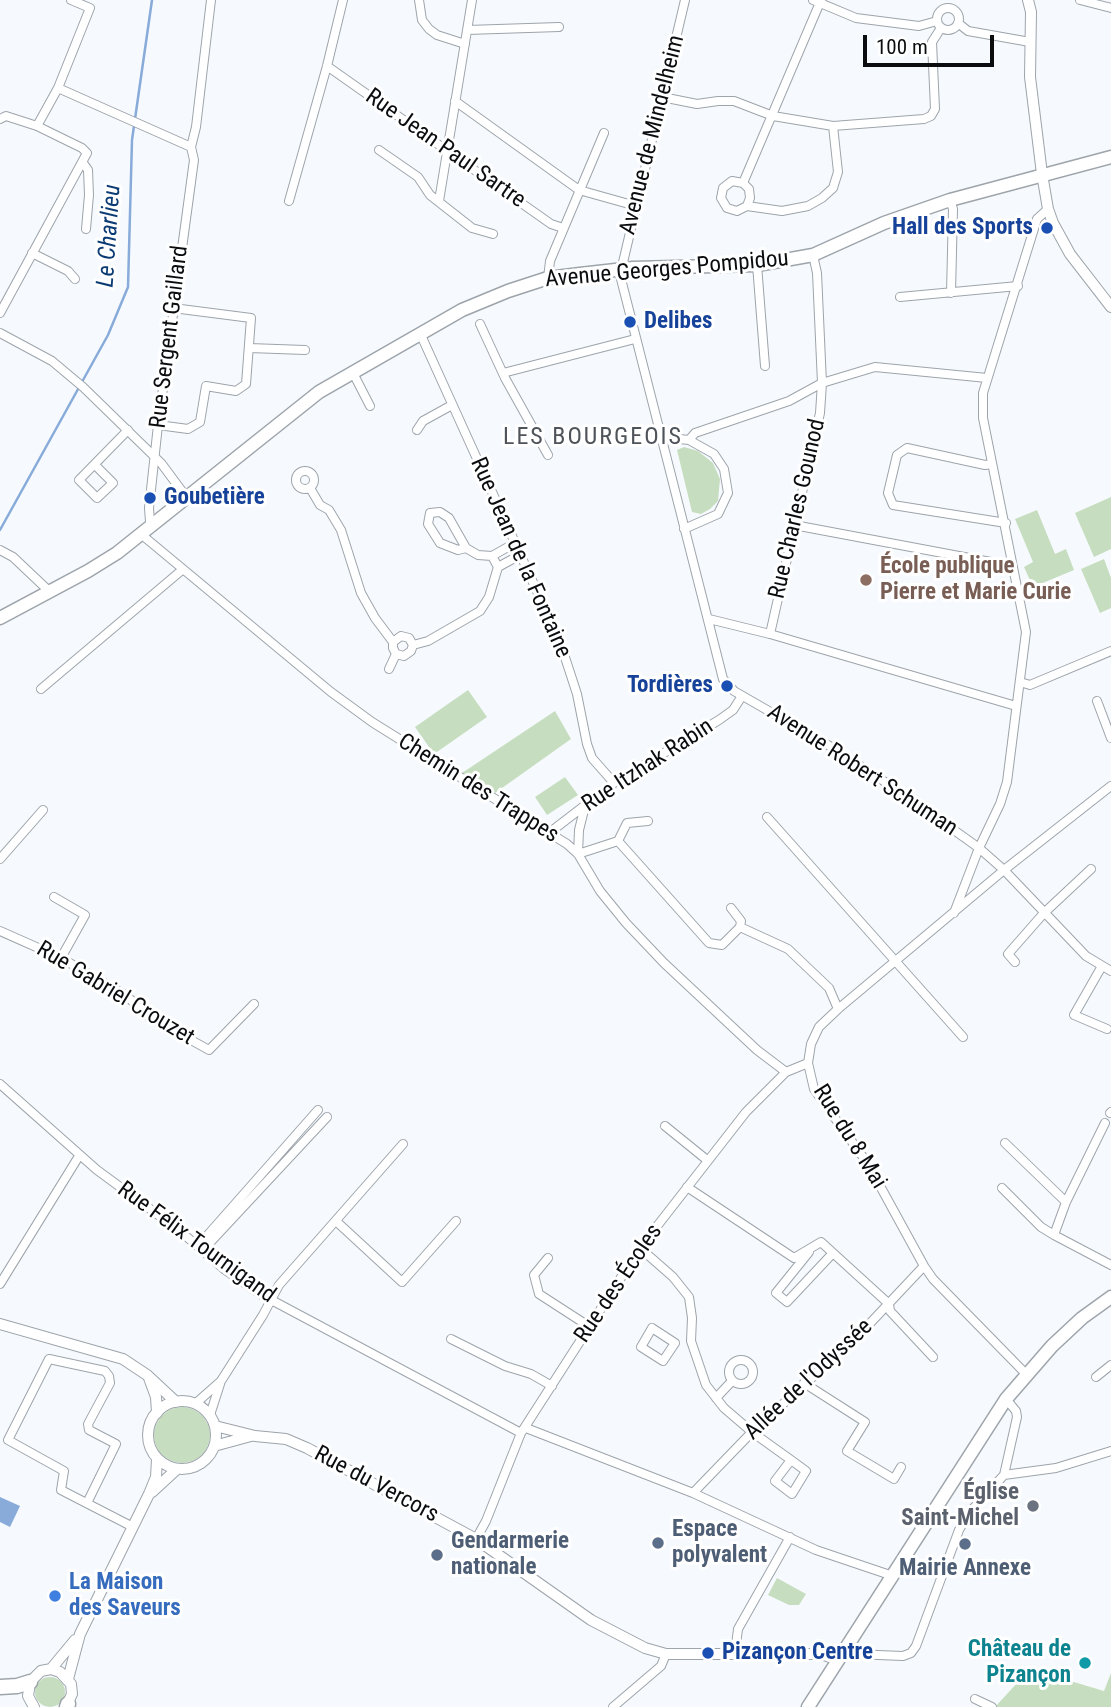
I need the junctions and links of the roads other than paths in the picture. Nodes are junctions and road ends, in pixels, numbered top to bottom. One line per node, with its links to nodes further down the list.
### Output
1 (71, 0): 19 (street)
2 (211, 0): 27 (street, Rue Sergent Gaillard)
3 (343, 0): 18 (street)
4 (419, 0): 17 (street)
5 (472, 0): 15 (street)
6 (685, 0): 20 (street, Avenue de Mindelheim)
7 (1028, 0): 16 (street)
8 (1080, 0): 11 (street)
9 (818, 1): 13 (street); 22 (street)
10 (947, 4): 12 (street); 13 (street)
11 (1111, 8)
12 (958, 23): 13 (street); 16 (street)
13 (939, 24): 25 (street)
14 (559, 27): 15 (street)
15 (467, 30): 17 (street)
16 (1030, 43): 32 (street)
17 (465, 44): 21 (street)
18 (327, 66): 28 (street, Rue Jean Paul Sartre); 36 (street)
19 (58, 88): 24 (street); 27 (street)
20 (662, 97): 22 (street); 38 (street, Avenue de Mindelheim)
21 (455, 101): 28 (street); 34 (street)
22 (773, 116): 25 (street); 33 (street)
23 (0, 119): 24 (street)
24 (37, 126): 31 (street)
25 (833, 126): 39 (street)
26 (604, 133): 34 (street)
27 (191, 147): 54 (street, Rue Sergent Gaillard)
28 (448, 149): 37 (street); 41 (street, Rue Jean Paul Sartre)
29 (379, 150): 37 (street)
30 (1111, 157): 32 (main road, Avenue Georges Pompidou)
31 (83, 163): 42 (street); 44 (street)
32 (1042, 174): 35 (main road, Avenue Georges Pompidou); 40 (street)
33 (743, 183): 39 (street); 39 (street)
34 (579, 190): 38 (street); 41 (street)
35 (950, 200): 45 (main road, Avenue Georges Pompidou); 51 (street)
36 (289, 201)
37 (439, 201): 43 (street)
38 (636, 206): 47 (street, Avenue de Mindelheim)
39 (747, 206)
40 (1048, 209): 50 (street); 53 (street)
41 (563, 228): 48 (street)
42 (86, 229)
43 (493, 234)
44 (32, 253): 49 (street); 55 (street)
45 (813, 255): 46 (main road, Avenue Georges Pompidou); 66 (street, Rue Charles Gounod)
46 (757, 265): 47 (main road, Avenue Georges Pompidou); 62 (street)
47 (621, 269): 48 (main road, Avenue Georges Pompidou); 59 (street)
48 (548, 278): 58 (main road, Avenue Georges Pompidou)
49 (75, 279)
50 (1018, 286): 51 (street); 65 (street)
51 (951, 293): 52 (street)
52 (900, 297)
53 (1111, 307)
54 (173, 308): 60 (street); 69 (street, Rue Sergent Gaillard)
55 (0, 313)
56 (480, 324): 64 (street)
57 (0, 333): 71 (street)
58 (421, 333): 63 (main road, Avenue Georges Pompidou); 67 (street, Rue Jean de la Fontaine)
59 (635, 339): 64 (street); 72 (street)
60 (249, 348): 61 (street); 69 (street)
61 (305, 350)
62 (765, 366)
63 (352, 371): 68 (street); 79 (main road, Avenue Georges Pompidou)
64 (502, 373): 74 (street)
65 (987, 378): 66 (street); 76 (street)
66 (822, 383): 73 (street); 81 (street, Rue Charles Gounod)
67 (452, 405): 70 (street); 84 (street, Rue Jean de la Fontaine)
68 (370, 406)
69 (159, 425): 75 (street, Rue Sergent Gaillard)
70 (417, 429)
71 (128, 430): 75 (street); 77 (street)
72 (661, 440): 73 (street); 82 (street)
73 (689, 440): 82 (street)
74 (548, 455)
75 (155, 459): 79 (street); 83 (street, Rue Sergent Gaillard)
76 (992, 464): 80 (street); 80 (street)
77 (95, 465)
78 (310, 488): 96 (street)
79 (187, 498): 83 (main road, Avenue Georges Pompidou)
80 (1006, 523): 89 (street)
81 (794, 526): 89 (street); 95 (street, Rue Charles Gounod)
82 (684, 529): 94 (street)
83 (147, 530): 91 (street, Chemin des Trappes); 92 (main road, Avenue Georges Pompidou)
84 (515, 542): 87 (street, Rue Jean de la Fontaine); 88 (street)
85 (466, 548): 85 (street); 88 (street)
86 (0, 550): 92 (street)
87 (520, 555): 90 (street); 107 (street, Rue Jean de la Fontaine)
88 (492, 556): 90 (street)
89 (1012, 565): 101 (street)
90 (498, 568): 97 (street)
91 (182, 570): 102 (street); 113 (street, Chemin des Trappes)
92 (50, 592): 93 (main road, Avenue Georges Pompidou)
93 (0, 618)
94 (709, 619): 95 (street); 103 (street, Avenue Robert Schuman)
95 (770, 634): 105 (street)
96 (393, 642): 97 (street); 99 (street)
97 (413, 645): 99 (street)
98 (1111, 651): 101 (street)
99 (396, 654): 100 (street)
100 (389, 669)
101 (1020, 682): 105 (street)
102 (41, 689)
103 (742, 696): 107 (street, Rue Itzhak Rabin); 115 (street, Avenue Robert Schuman)
104 (1097, 701): 106 (street)
105 (1016, 706): 115 (street)
106 (1111, 738)
107 (614, 783): 109 (street, Rue Itzhak Rabin)
108 (1111, 786): 119 (street, Rue du 8 Mai)
109 (586, 805): 113 (street, Rue Itzhak Rabin); 116 (street)
110 (43, 810): 117 (street)
111 (767, 817): 127 (street)
112 (648, 821): 114 (street)
113 (549, 833): 116 (street, Chemin des Trappes)
114 (618, 841): 116 (street); 124 (street)
115 (979, 848): 119 (street, Avenue Robert Schuman); 123 (street)
116 (578, 854): 136 (street, Chemin des Trappes)
117 (0, 859)
118 (1091, 869): 122 (street)
119 (1004, 870): 122 (street, Avenue Robert Schuman); 123 (street, Rue du 8 Mai)
120 (54, 897): 126 (street)
121 (731, 908): 124 (street)
122 (1044, 913): 128 (street); 129 (street, Avenue Robert Schuman)
123 (953, 915): 127 (street, Rue du 8 Mai)
124 (740, 927): 132 (street)
125 (0, 931): 126 (street, Rue Gabriel Crouzet)
126 (61, 958): 131 (street, Rue Gabriel Crouzet)
127 (895, 962): 132 (street, Rue du 8 Mai); 134 (street)
128 (1015, 962)
129 (1102, 966): 130 (street, Avenue Robert Schuman); 133 (street)
130 (1111, 971)
131 (254, 1004)
132 (838, 1009): 135 (street, Rue du 8 Mai)
133 (1107, 1029)
134 (963, 1037)
135 (808, 1063): 136 (street, Rue des Écoles); 158 (street, Rue du 8 Mai)
136 (786, 1072): 145 (street, Rue des Écoles)
137 (0, 1084): 144 (street, Rue Félix Tournigand)
138 (318, 1110): 153 (street)
139 (327, 1117): 153 (street)
140 (1105, 1123): 148 (street)
141 (665, 1126): 145 (street)
142 (1006, 1143): 148 (street)
143 (404, 1144): 149 (street)
144 (79, 1156): 153 (street, Rue Félix Tournigand); 159 (street)
145 (707, 1160): 146 (street, Rue des Écoles)
146 (687, 1187): 152 (street); 154 (street, Rue des Écoles)
147 (1002, 1188): 151 (street)
148 (1066, 1202): 151 (street)
149 (337, 1222): 150 (street); 161 (street)
150 (456, 1222)
151 (1054, 1236): 157 (street)
152 (812, 1247): 155 (street); 155 (street)
153 (201, 1248): 161 (street, Rue Félix Tournigand)
154 (640, 1248): 164 (street, Rue des Écoles); 166 (street)
155 (833, 1253): 162 (street)
156 (548, 1258): 164 (street)
157 (1111, 1265)
158 (924, 1266): 162 (street, Allée de l'Odyssée); 172 (street, Rue du 8 Mai)
159 (0, 1284)
160 (1111, 1297): 172 (main road)
161 (270, 1300): 175 (street); 186 (street, Rue Félix Tournigand)
162 (889, 1304): 169 (street); 177 (street, Allée de l'Odyssée)
163 (0, 1324): 168 (street)
164 (590, 1327): 178 (street, Rue des Écoles)
165 (451, 1339): 178 (street)
166 (691, 1341): 167 (street); 179 (street)
167 (675, 1343)
168 (82, 1345): 170 (street); 173 (street)
169 (933, 1357)
170 (78, 1364): 198 (street); 198 (street)
171 (1111, 1365): 174 (street)
172 (1026, 1374): 180 (main road)
173 (147, 1375): 181 (street); 183 (street)
174 (1097, 1377)
175 (221, 1381): 182 (street); 184 (street)
176 (732, 1381): 179 (street)
177 (804, 1383): 187 (street, Allée de l'Odyssée); 193 (street)
178 (552, 1386): 186 (street, Rue des Écoles)
179 (716, 1398): 187 (street)
180 (1006, 1399): 195 (street); 202 (main road)
181 (176, 1402): 182 (street); 183 (street)
182 (195, 1404): 184 (street)
183 (157, 1413): 191 (street)
184 (209, 1415): 185 (street)
185 (215, 1426): 188 (street, Rue du Vercors); 189 (street)
186 (524, 1431): 196 (street, Rue Félix Tournigand); 201 (street, Rue des Écoles)
187 (752, 1432): 192 (street); 196 (street, Allée de l'Odyssée)
188 (255, 1436): 189 (street, Rue du Vercors); 201 (street, Rue du Vercors)
189 (214, 1446): 194 (street)
190 (1111, 1451): 195 (street)
191 (158, 1458): 194 (street); 197 (street)
192 (791, 1460)
193 (901, 1467)
194 (177, 1469): 197 (street)
195 (1004, 1475): 206 (street)
196 (693, 1493): 200 (street, Rue Félix Tournigand)
197 (149, 1494): 199 (street)
198 (87, 1503): 199 (street)
199 (133, 1527): 203 (street)
200 (790, 1537): 202 (street, Rue Félix Tournigand); 204 (street)
201 (476, 1539): 205 (street, Rue du Vercors)
202 (893, 1576): 206 (main road)
203 (80, 1634): 207 (street); 208 (street)
204 (735, 1653): 205 (street, Rue du Vercors); 206 (street, Rue du Vercors)
205 (666, 1654): 214 (street)
206 (842, 1655): 215 (main road)
207 (51, 1669): 208 (street); 209 (street)
208 (68, 1679): 213 (street)
209 (30, 1682): 210 (highway); 212 (street)
210 (0, 1688)
211 (975, 1699): 216 (street)
212 (33, 1706)
213 (67, 1706)
214 (613, 1707)
215 (808, 1707)
216 (992, 1707)

